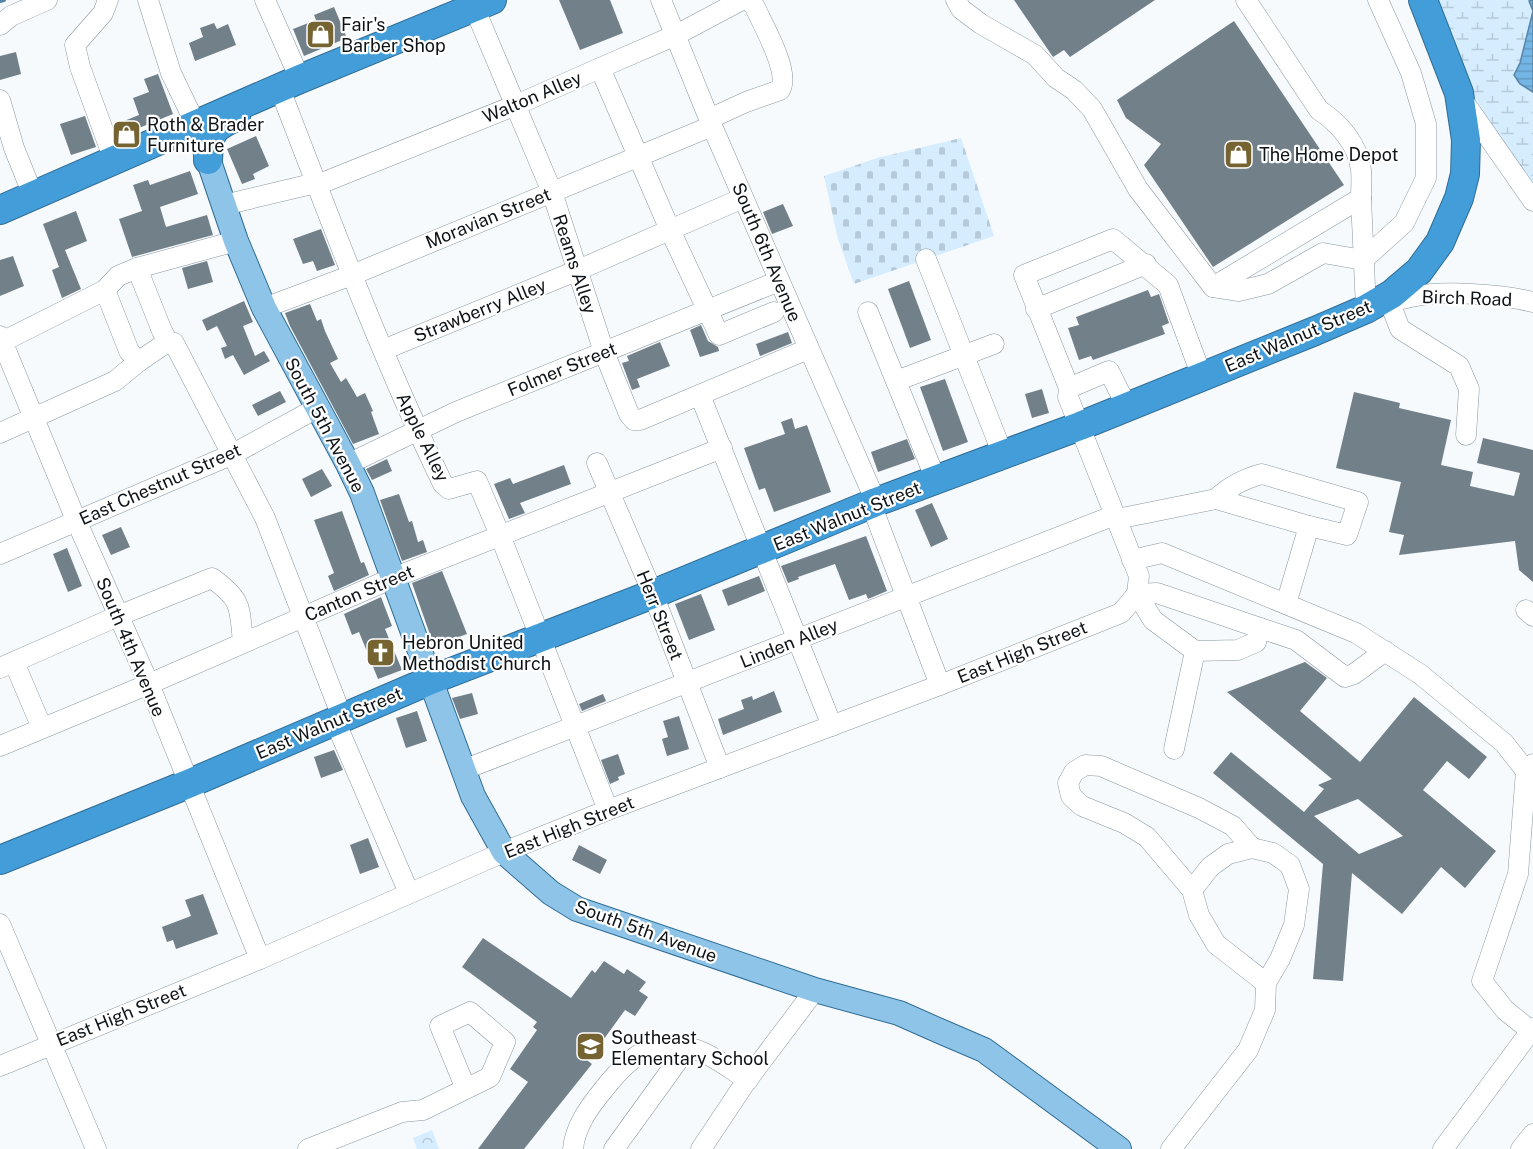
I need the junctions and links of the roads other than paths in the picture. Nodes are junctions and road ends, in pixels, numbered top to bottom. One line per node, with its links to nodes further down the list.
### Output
1 (47, 0): 13 (street)
2 (108, 0): 23 (street)
3 (148, 0): 21 (street)
4 (265, 0): 16 (street, Apple Alley)
5 (662, 0): 14 (street, South 6th Avenue)
6 (742, 0): 14 (street, Walton Alley)
7 (749, 0): 20 (street)
8 (956, 0): 42 (street)
9 (1246, 0): 29 (street)
10 (1378, 0): 36 (street)
11 (1422, 0): 17 (highway, East Walnut Street)
12 (486, 2): 16 (highway); 19 (street, Reams Alley)
13 (0, 25)
14 (676, 35): 15 (street, Walton Alley); 20 (street, South 6th Avenue)
15 (600, 68): 19 (street, Walton Alley); 22 (street)
16 (291, 88): 21 (highway); 24 (highway); 25 (street, Apple Alley)
17 (1459, 93): 30 (street); 45 (highway, East Walnut Street)
18 (0, 100): 27 (street)
19 (516, 105): 25 (street, Walton Alley); 26 (street, Reams Alley)
20 (711, 123): 22 (street, Moravian Street); 28 (street, South 6th Avenue)
21 (196, 125): 23 (highway); 24 (main road, South 5th Avenue)
22 (639, 156): 26 (street, Moravian Street); 33 (street)
23 (114, 160): 27 (highway)
24 (208, 160): 31 (main road, South 5th Avenue)
25 (317, 184): 31 (street, Walton Alley); 40 (street, Apple Alley)
26 (552, 192): 39 (street, Reams Alley); 40 (street, Moravian Street)
27 (33, 195): 32 (highway)
28 (743, 198): 33 (street, Strawberry Alley); 41 (street, South 6th Avenue)
29 (1360, 198): 36 (street); 42 (street)
30 (1533, 201)
31 (224, 205): 34 (main road, South 5th Avenue)
32 (0, 210)
33 (670, 230): 39 (street, Strawberry Alley); 48 (street)
34 (236, 241): 38 (street); 46 (main road, South 5th Avenue)
35 (926, 259): 57 (street)
36 (1363, 260): 42 (street); 45 (street)
37 (1146, 264): 47 (street); 47 (street); 59 (street)
38 (137, 268): 43 (street); 52 (street)
39 (576, 271): 55 (street, Strawberry Alley); 56 (street, Reams Alley)
40 (352, 275): 46 (street, Moravian Street); 55 (street, Apple Alley)
41 (779, 281): 48 (street, Folmer Street); 54 (street, South 6th Avenue)
42 (1213, 287)
43 (105, 290): 51 (street); 58 (street)
44 (1533, 302): 45 (street, Birch Road)
45 (1378, 306): 59 (highway, East Walnut Street); 69 (street)
46 (264, 308): 64 (main road, South 5th Avenue)
47 (1036, 309): 61 (street)
48 (708, 310): 49 (street); 56 (street, Folmer Street)
49 (774, 312)
50 (868, 312): 60 (street)
51 (1, 340): 65 (street, South 4th Avenue)
52 (168, 342): 58 (street); 71 (street)
53 (994, 344): 57 (street)
54 (808, 349): 62 (street); 78 (street, South 6th Avenue)
55 (383, 350): 67 (street, Apple Alley)
56 (604, 352): 62 (street, Reams Alley); 67 (street, Folmer Street)
57 (965, 355): 60 (street); 72 (street)
58 (138, 363): 65 (street)
59 (1202, 377): 63 (highway, East Walnut Street)
60 (896, 381): 75 (street)
61 (1069, 388): 63 (street); 66 (street)
62 (700, 395): 70 (street)
63 (1127, 407): 66 (highway, East Walnut Street)
64 (317, 408): 71 (street, East Chestnut Street); 74 (main road, South 5th Avenue)
65 (34, 419): 68 (street); 80 (street, South 4th Avenue)
66 (1080, 426): 72 (highway, East Walnut Street); 79 (street)
67 (418, 431): 74 (street, Folmer Street); 82 (street, Apple Alley)
68 (0, 433)
69 (1466, 435)
70 (722, 448): 76 (street, Canton Street); 83 (street)
71 (233, 454): 80 (street, East Chestnut Street); 92 (street)
72 (1003, 455): 75 (highway, East Walnut Street)
73 (597, 463): 76 (street, Herr Street)
74 (348, 464): 86 (main road, South 5th Avenue)
75 (936, 480): 78 (highway, East Walnut Street)
76 (609, 492): 82 (street, Canton Street); 87 (street, Herr Street)
77 (1216, 499): 79 (street, Linden Alley); 81 (street); 81 (street)
78 (873, 503): 83 (highway, East Walnut Street); 89 (street, South 6th Avenue)
79 (1116, 517): 85 (street); 89 (street, Linden Alley)
80 (76, 520): 84 (street, East Chestnut Street); 91 (street, South 4th Avenue)
81 (1309, 525): 90 (street)
82 (500, 536): 86 (street, Canton Street); 94 (street, Apple Alley)
83 (762, 549): 87 (highway, East Walnut Street); 95 (street)
84 (0, 554)
85 (1132, 560): 88 (street); 90 (street)
86 (393, 578): 92 (street, Canton Street); 100 (main road, South 5th Avenue)
87 (653, 594): 94 (highway, East Walnut Street); 102 (street, Herr Street)
88 (1137, 594): 93 (street); 97 (street); 103 (street, East High Street)
89 (906, 597): 95 (street, Linden Alley); 103 (street, South 6th Avenue)
90 (1286, 604): 98 (street)
91 (118, 616): 96 (street); 99 (street); 101 (street, South 4th Avenue)
92 (303, 617): 96 (street, Canton Street); 104 (street)
93 (1260, 628): 97 (street); 98 (street)
94 (540, 638): 100 (highway, East Walnut Street); 105 (street, Apple Alley)
95 (798, 640): 102 (street, Linden Alley); 106 (street)
96 (243, 642): 101 (street, Canton Street)
97 (1195, 651): 109 (street)
98 (1385, 651): 111 (street)
99 (7, 665): 107 (street)
100 (431, 680): 104 (highway, East Walnut Street); 112 (main road, South 5th Avenue)
101 (149, 684): 107 (street, Canton Street); 113 (street, South 4th Avenue)
102 (687, 684): 105 (street, Linden Alley); 110 (street, Herr Street)
103 (940, 685): 106 (street, East High Street)
104 (338, 719): 113 (highway, East Walnut Street); 119 (street)
105 (573, 726): 112 (street, Linden Alley); 114 (street, Apple Alley)
106 (832, 726): 110 (street, East High Street)
107 (42, 728): 108 (street, Canton Street)
108 (0, 746)
109 (1174, 749)
110 (720, 768): 114 (street, East High Street)
111 (1530, 768): 124 (street)
112 (463, 770): 116 (main road, South 5th Avenue)
113 (188, 784): 117 (highway, East Walnut Street); 121 (street, South 4th Avenue)
114 (608, 810): 116 (street, East High Street)
115 (1252, 848): 118 (street); 118 (street); 122 (street)
116 (504, 852): 119 (street, East High Street); 123 (main road, South 5th Avenue)
117 (0, 860)
118 (1192, 890): 122 (street)
119 (409, 893): 121 (street, East High Street)
120 (0, 924): 125 (street)
121 (260, 959): 125 (street, East High Street)
122 (1266, 983): 137 (street)
123 (815, 990): 128 (street); 136 (main road, South 5th Avenue)
124 (1532, 1029): 138 (street)
125 (50, 1044): 127 (street, East High Street); 131 (street)
126 (687, 1048): 128 (street); 133 (street); 134 (street)
127 (0, 1066)
128 (748, 1080): 135 (street)
129 (466, 1089): 132 (street)
130 (1533, 1134): 139 (street)
131 (96, 1149)
132 (308, 1149)
133 (573, 1149)
134 (614, 1149)
135 (701, 1149)
136 (1119, 1149)
137 (1171, 1149)
138 (1443, 1149)
139 (1521, 1149)

